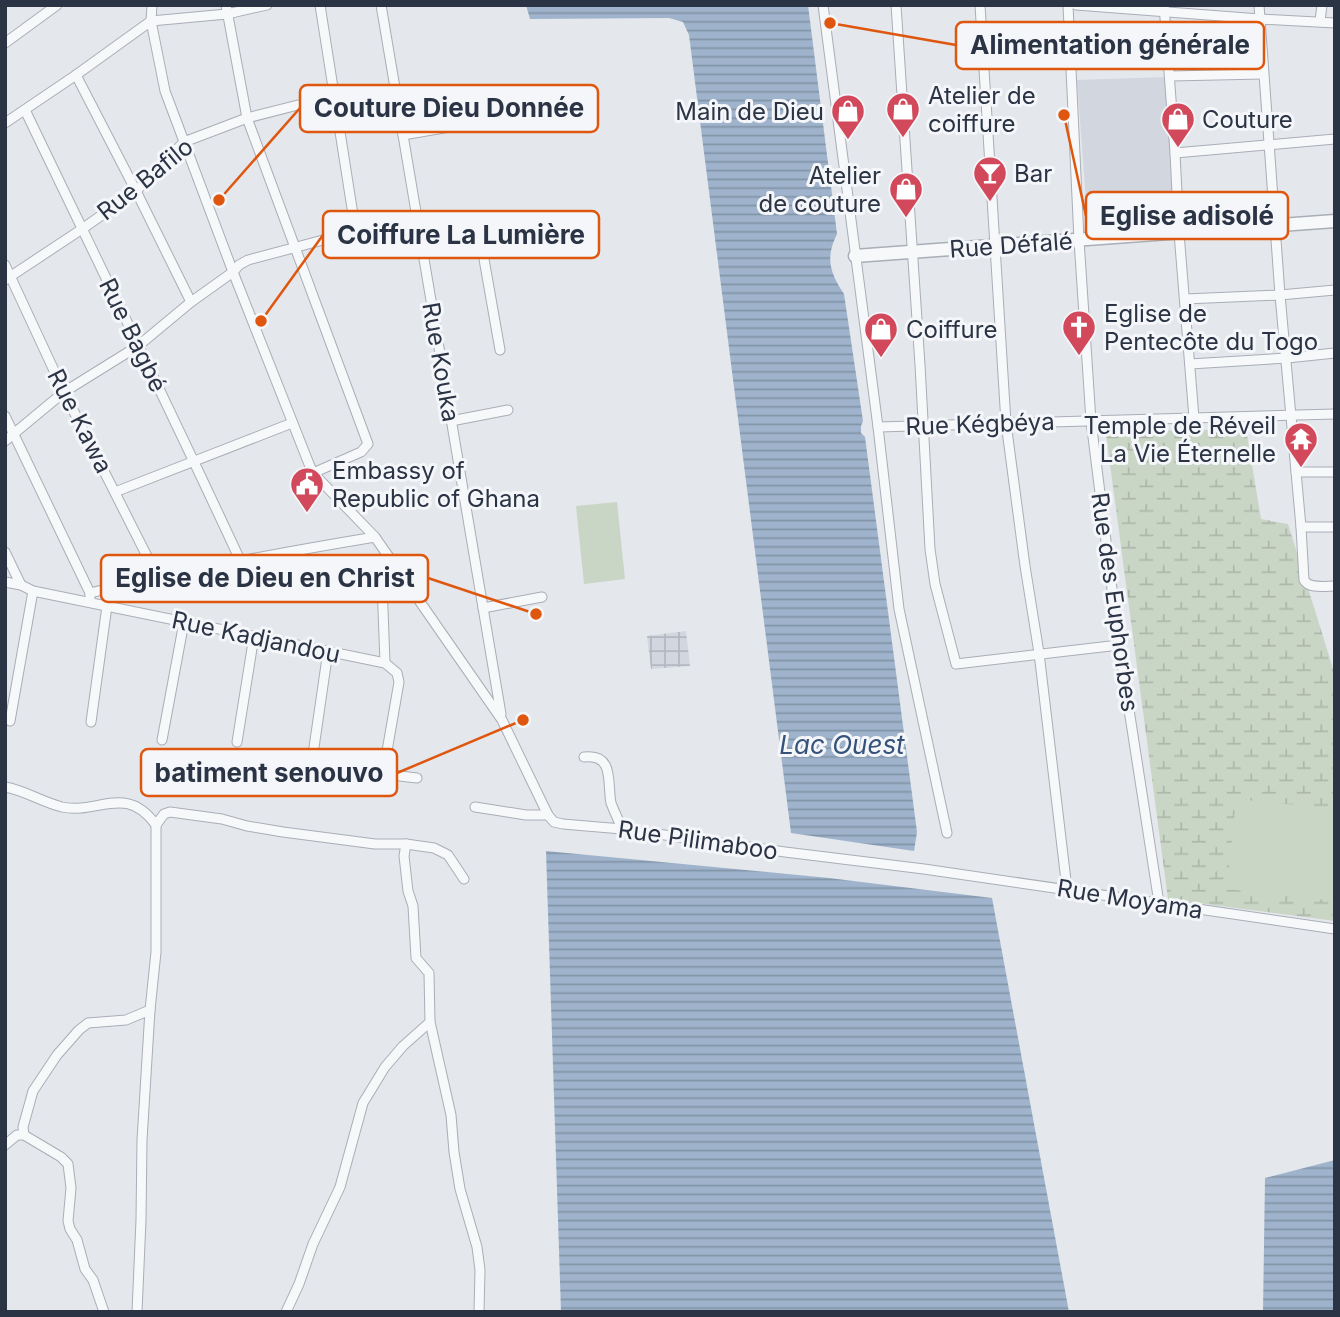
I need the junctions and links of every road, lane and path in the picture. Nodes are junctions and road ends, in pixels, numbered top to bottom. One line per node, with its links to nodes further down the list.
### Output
1 (57, 5): 19 (street)
2 (152, 5): 16 (street)
3 (267, 5): 14 (street)
4 (320, 5): 38 (street)
5 (381, 5): 28 (street, Rue Kouka)
6 (823, 5): 44 (street)
7 (896, 5): 43 (street)
8 (981, 5): 42 (street)
9 (1068, 5): 40 (street, Rue des Euphorbes)
10 (1076, 5): 13 (street)
11 (1259, 5): 15 (street)
12 (1322, 5): 17 (street)
13 (1164, 8): 15 (street); 22 (street)
14 (227, 9): 16 (street); 25 (street)
15 (1260, 19): 17 (street); 20 (street)
16 (150, 21): 21 (street); 30 (street)
17 (1320, 21): 18 (street)
18 (1335, 23)
19 (5, 43)
20 (1263, 74): 22 (street); 31 (street)
21 (76, 75): 24 (street); 33 (street)
22 (1170, 76): 32 (street)
23 (298, 105): 25 (street, Rue Bafilo)
24 (25, 110): 26 (street); 36 (street, Rue Bagbé)
25 (247, 118): 30 (street, Rue Bafilo); 41 (street)
26 (5, 123)
27 (461, 125): 28 (street)
28 (403, 135): 38 (street, Rue Kouka)
29 (1335, 139): 31 (street)
30 (184, 142): 33 (street, Rue Bafilo); 46 (street)
31 (1270, 146): 32 (street); 35 (street)
32 (1175, 153): 37 (street)
33 (136, 191): 36 (street, Rue Bafilo); 51 (street)
34 (1335, 221): 35 (street, Rue Défalé)
35 (1276, 226): 37 (street, Rue Défalé); 49 (street)
36 (82, 229): 47 (street, Rue Bafilo); 52 (street, Rue Bagbé)
37 (1179, 233): 40 (street, Rue Défalé); 50 (street)
38 (420, 236): 53 (street); 63 (street, Rue Kouka)
39 (323, 240): 41 (street)
40 (1079, 240): 42 (street, Rue Défalé); 64 (street, Rue des Euphorbes)
41 (296, 246): 46 (street); 74 (street)
42 (996, 246): 43 (street, Rue Défalé); 66 (street)
43 (911, 252): 44 (street, Rue Défalé); 67 (street)
44 (855, 256): 68 (street)
45 (5, 265): 47 (street, Rue Kawa)
46 (233, 272): 51 (street); 65 (street)
47 (8, 278): 57 (street, Rue Kawa)
48 (1335, 290): 49 (street)
49 (1280, 295): 50 (street); 55 (street)
50 (1185, 299): 56 (street)
51 (191, 302): 52 (street)
52 (138, 346): 57 (street); 71 (street, Rue Bagbé)
53 (500, 350)
54 (1335, 353): 55 (street)
55 (1287, 358): 56 (street); 60 (street)
56 (1190, 364): 62 (street)
57 (64, 392): 69 (street); 75 (street, Rue Kawa)
58 (508, 410): 63 (street)
59 (1335, 414): 60 (street, Rue Kégbéya)
60 (1292, 415): 62 (street, Rue Kégbéya); 72 (street)
61 (5, 416): 69 (street)
62 (1194, 418): 64 (street, Rue Kégbéya)
63 (451, 421): 90 (street, Rue Kouka)
64 (1091, 421): 66 (street, Rue Kégbéya); 93 (street, Rue des Euphorbes)
65 (292, 423): 71 (street); 74 (street)
66 (1006, 424): 67 (street, Rue Kégbéya); 95 (street)
67 (923, 426): 68 (street, Rue Kégbéya); 95 (street)
68 (878, 427): 110 (street)
69 (14, 434): 70 (street); 88 (street)
70 (5, 441)
71 (194, 461): 75 (street); 81 (street, Rue Bagbé)
72 (1296, 472): 73 (street); 76 (street)
73 (1335, 472)
74 (313, 473): 78 (street)
75 (115, 492): 82 (street, Rue Kawa)
76 (1301, 527): 77 (street); 85 (street)
77 (1335, 527)
78 (375, 537): 80 (street); 81 (street)
79 (5, 552): 84 (street)
80 (389, 557): 96 (street); 97 (street)
81 (240, 560): 82 (street)
82 (157, 576): 88 (street)
83 (5, 582): 84 (street, Rue Kadjandou)
84 (21, 585): 86 (street, Rue Kadjandou)
85 (1335, 586)
86 (33, 591): 88 (street, Rue Kadjandou); 98 (street)
87 (542, 597): 90 (street)
88 (90, 598): 89 (street, Rue Kadjandou)
89 (107, 606): 91 (street, Rue Kadjandou); 99 (street)
90 (483, 608): 97 (street, Rue Kouka)
91 (184, 622): 92 (street, Rue Kadjandou); 100 (street)
92 (254, 636): 94 (street, Rue Kadjandou); 101 (street)
93 (1119, 645): 95 (street); 115 (street, Rue des Euphorbes)
94 (328, 651): 96 (street, Rue Kadjandou); 103 (street)
95 (1039, 653): 114 (street)
96 (385, 663): 104 (street)
97 (502, 720): 107 (street)
98 (10, 721)
99 (91, 722)
100 (162, 740)
101 (237, 743)
102 (584, 757): 109 (street)
103 (311, 768)
104 (417, 778)
105 (5, 787): 108 (street)
106 (475, 807): 107 (street, Rue Pilimaboo)
107 (548, 815): 109 (street, Rue Pilimaboo)
108 (156, 824): 111 (street); 117 (street)
109 (622, 829): 112 (street, Rue Pilimaboo)
110 (947, 833)
111 (405, 844): 113 (street); 118 (street)
112 (924, 869): 114 (street, Rue Moyama)
113 (464, 879)
114 (1067, 889): 115 (street, Rue Moyama)
115 (1159, 904): 116 (street, Rue Moyama)
116 (1335, 929)
117 (150, 1010): 119 (street); 122 (street)
118 (430, 1021): 123 (street); 124 (street)
119 (24, 1135): 120 (street); 121 (street)
120 (5, 1145)
121 (104, 1312)
122 (137, 1312)
123 (286, 1312)
124 (479, 1312)

